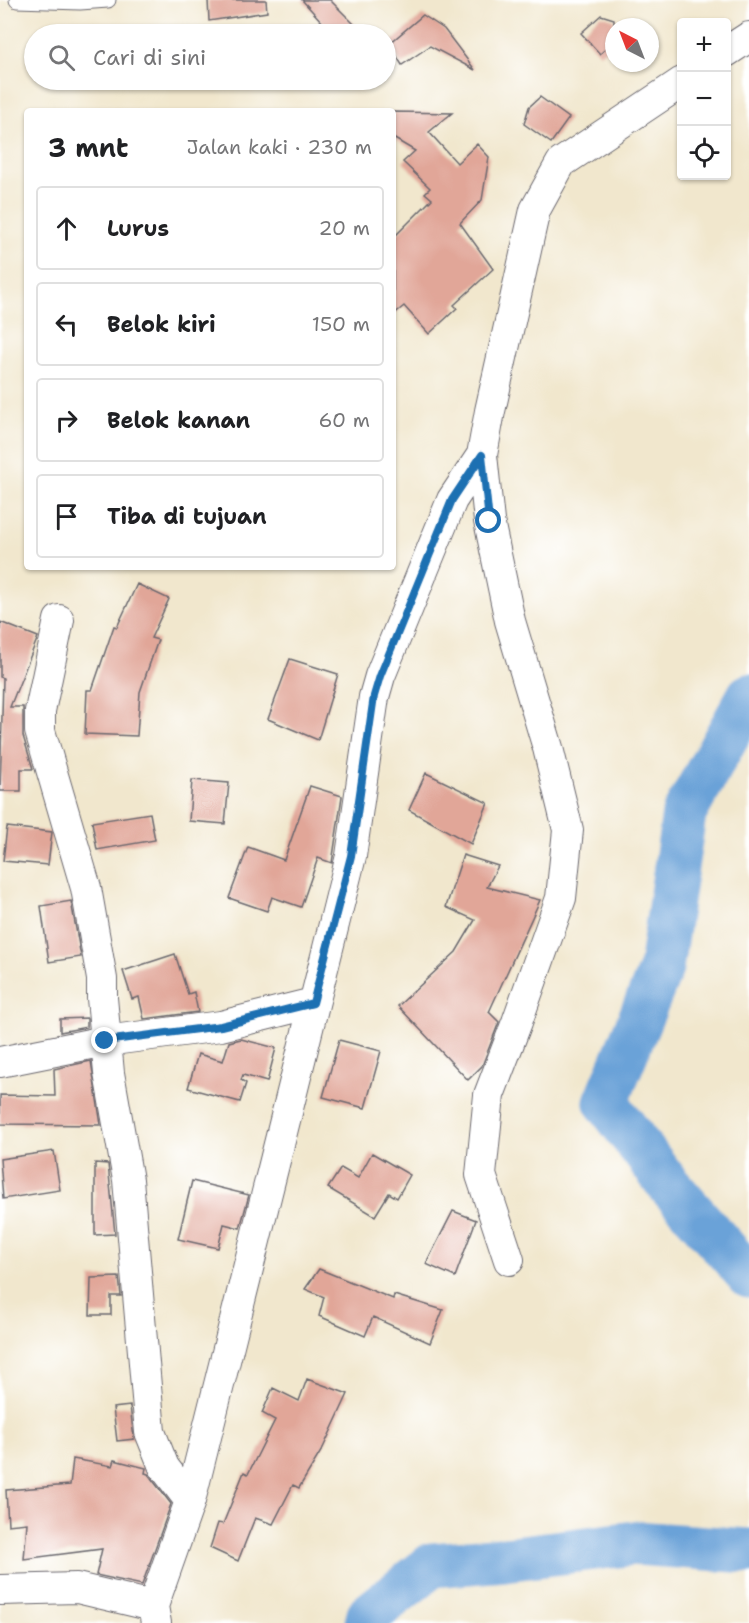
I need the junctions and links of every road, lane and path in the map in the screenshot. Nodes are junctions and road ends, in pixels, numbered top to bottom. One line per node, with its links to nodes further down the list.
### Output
1 (17, 0): 2 (lane)
2 (108, 0)
3 (749, 37): 4 (street)
4 (731, 49)
5 (677, 85): 6 (street)
6 (482, 455): 8 (street); 11 (street)
7 (59, 620): 9 (street)
8 (313, 1003): 9 (street); 12 (street)
9 (105, 1041): 10 (street); 12 (street)
10 (0, 1062)
11 (509, 1260)
12 (190, 1501): 14 (street)
13 (0, 1590): 14 (street)
14 (155, 1615)

